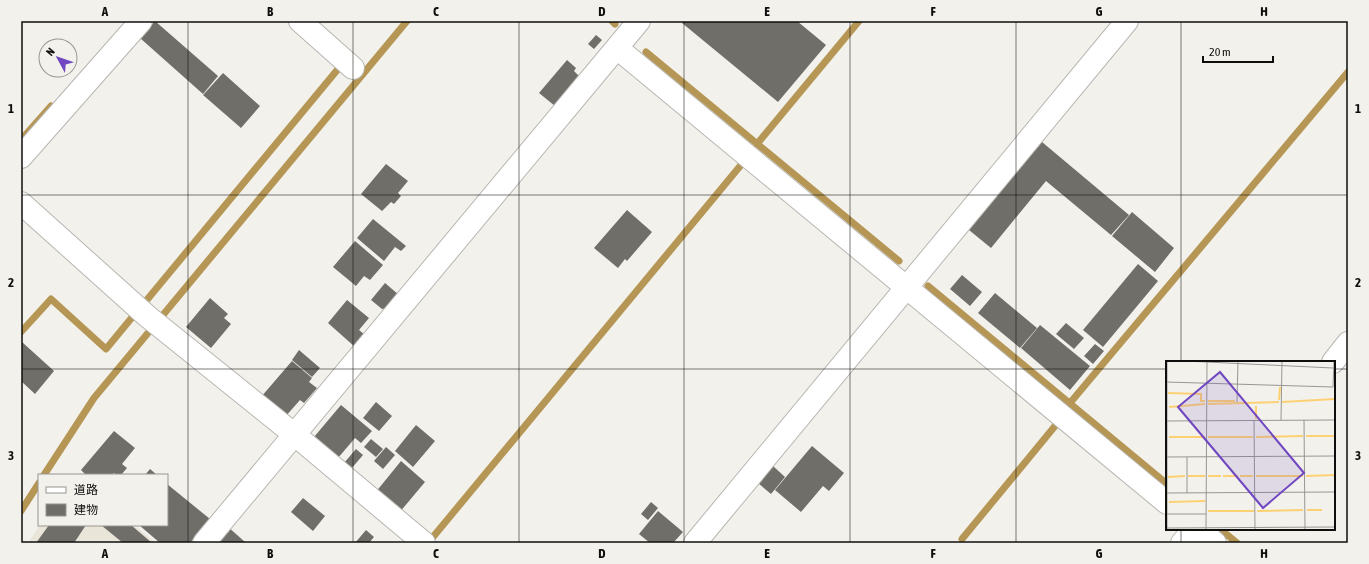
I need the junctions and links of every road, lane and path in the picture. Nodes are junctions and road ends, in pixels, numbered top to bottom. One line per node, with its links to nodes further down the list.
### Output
1 (141, 21): 7 (street)
2 (300, 21): 6 (street)
3 (639, 21): 5 (street)
4 (1127, 21): 9 (street)
5 (617, 48): 9 (street); 12 (street)
6 (353, 68)
7 (21, 157)
8 (21, 203): 12 (street)
9 (907, 287): 13 (street); 18 (street)
10 (1348, 343): 11 (street)
11 (1334, 361)
12 (295, 435): 16 (street); 17 (street)
13 (1166, 502)
14 (1193, 530): 19 (street)
15 (1200, 530): 20 (street)
16 (204, 543)
17 (424, 543)
18 (694, 543)
19 (1182, 543)
20 (1216, 543)

